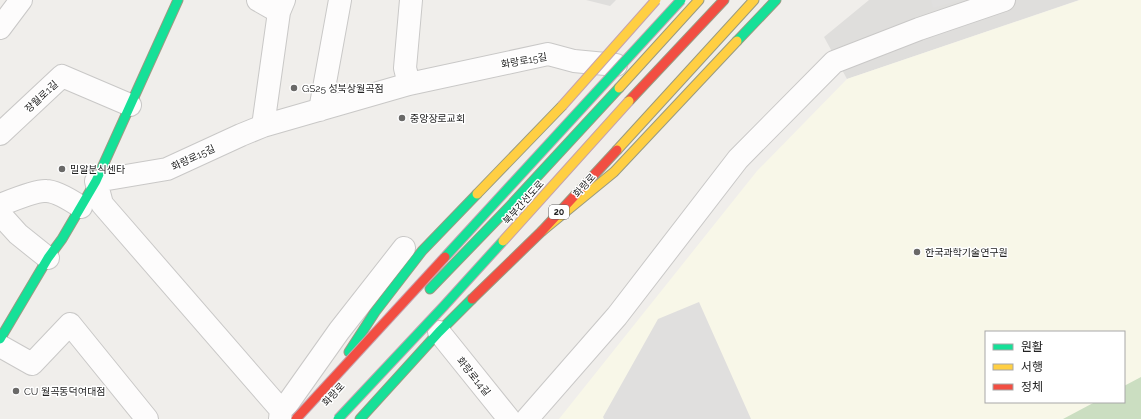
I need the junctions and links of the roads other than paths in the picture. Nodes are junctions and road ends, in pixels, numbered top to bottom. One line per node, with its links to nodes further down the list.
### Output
1 (21, 0): 14 (street)
2 (178, 0): 17 (main road)
3 (258, 0): 13 (street)
4 (340, 0): 18 (street)
5 (411, 0): 16 (street)
6 (656, 0): 33 (main road, bridge)
7 (682, 0): 31 (main road, 북부간선도로, bridge)
8 (699, 0): 15 (main road)
9 (724, 0): 34 (main road, 북부간선도로, bridge)
10 (754, 0): 25 (main road, 화랑로 / 20)
11 (776, 0): 25 (main road)
12 (1004, 0): 37 (street)
13 (282, 6): 19 (street)
14 (0, 28)
15 (639, 67): 16 (street, 화랑로15길); 28 (main road)
16 (409, 84): 18 (street, 화랑로15길)
17 (130, 105): 20 (street, 장월로1길); 21 (main road)
18 (320, 110): 19 (street, 화랑로15길)
19 (264, 126): 21 (street, 화랑로15길)
20 (0, 134)
21 (96, 181): 23 (main road); 31 (street)
22 (0, 205): 23 (street)
23 (81, 207): 27 (main road)
24 (0, 214): 27 (street)
25 (542, 231): 28 (main road, 화랑로 / 20)
26 (404, 248): 31 (street)
27 (48, 258): 29 (main road)
28 (439, 332): 35 (main road, 화랑로 / 20); 36 (street, 화랑로14길)
29 (0, 339)
30 (0, 346): 32 (street)
31 (286, 416)
32 (147, 419)
33 (306, 419)
34 (338, 419)
35 (360, 419)
36 (509, 419)
37 (526, 419)

